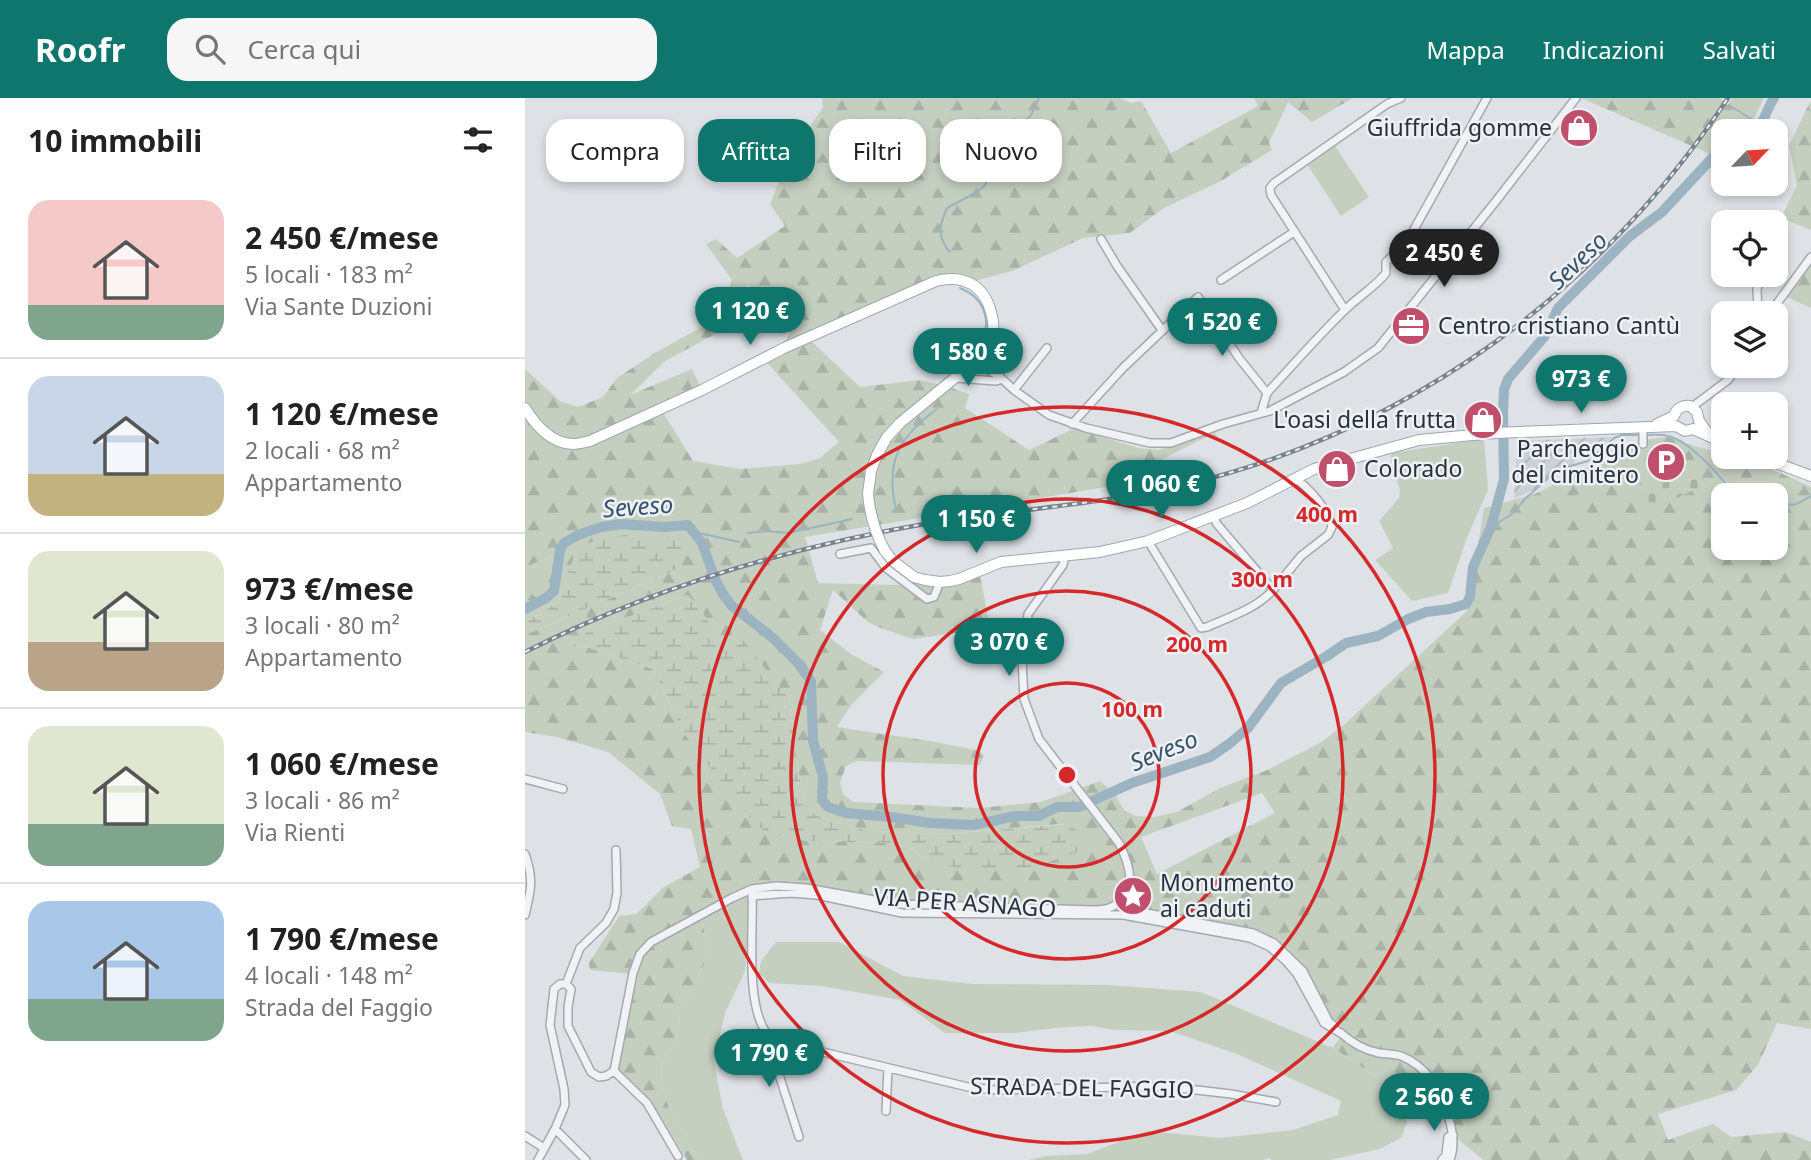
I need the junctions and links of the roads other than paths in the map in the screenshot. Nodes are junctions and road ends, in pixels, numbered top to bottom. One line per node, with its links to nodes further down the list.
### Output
1 (1401, 98): 4 (street)
2 (1487, 98): 9 (street)
3 (1575, 99): 20 (street)
4 (1294, 232): 7 (street); 9 (street)
5 (1101, 239): 10 (street)
6 (1811, 257): 8 (street)
7 (1221, 281)
8 (1779, 301)
9 (1345, 310): 18 (street)
10 (1162, 330): 18 (street); 23 (street)
11 (1047, 348): 17 (street)
12 (984, 353): 13 (main road); 15 (street); 19 (main road)
13 (974, 362): 14 (main road); 15 (street)
14 (956, 378): 15 (street); 32 (main road, bridge)
15 (1000, 378): 17 (street)
16 (1729, 378): 21 (street)
17 (1014, 390): 23 (street)
18 (1267, 393): 20 (street)
19 (525, 408)
20 (1261, 414): 23 (street)
21 (1695, 418): 22 (main road); 22 (main road); 24 (main road)
22 (1675, 421): 27 (main road)
23 (1072, 424)
24 (1711, 438)
25 (1788, 467): 26 (main road)
26 (1811, 476)
27 (1294, 478): 28 (main road); 33 (street)
28 (1213, 516): 29 (main road); 33 (street)
29 (1148, 541): 31 (main road); 33 (street)
30 (840, 554): 32 (street)
31 (1065, 555): 32 (main road); 39 (street)
32 (940, 582)
33 (1273, 590)
34 (525, 779): 35 (street)
35 (563, 789)
36 (616, 850): 41 (street)
37 (525, 854): 40 (street)
38 (752, 893): 39 (street, VIA PER ASNAGO); 42 (street); 43 (street); 45 (street, VIA PER ASNAGO)
39 (1120, 900): 43 (street)
40 (525, 915)
41 (568, 987): 45 (street); 48 (street)
42 (766, 1033): 44 (street, STRADA DEL FAGGIO); 51 (street)
43 (1342, 1034): 49 (street)
44 (888, 1068): 46 (street, STRADA DEL FAGGIO); 47 (street)
45 (614, 1071): 53 (street)
46 (1276, 1102)
47 (886, 1111)
48 (555, 1129): 52 (street); 55 (street)
49 (1453, 1135): 56 (street); 57 (street)
50 (525, 1136): 52 (street)
51 (799, 1137)
52 (544, 1148): 54 (street)
53 (678, 1156)
54 (538, 1160)
55 (586, 1160)
56 (1442, 1160)
57 (1450, 1160)

